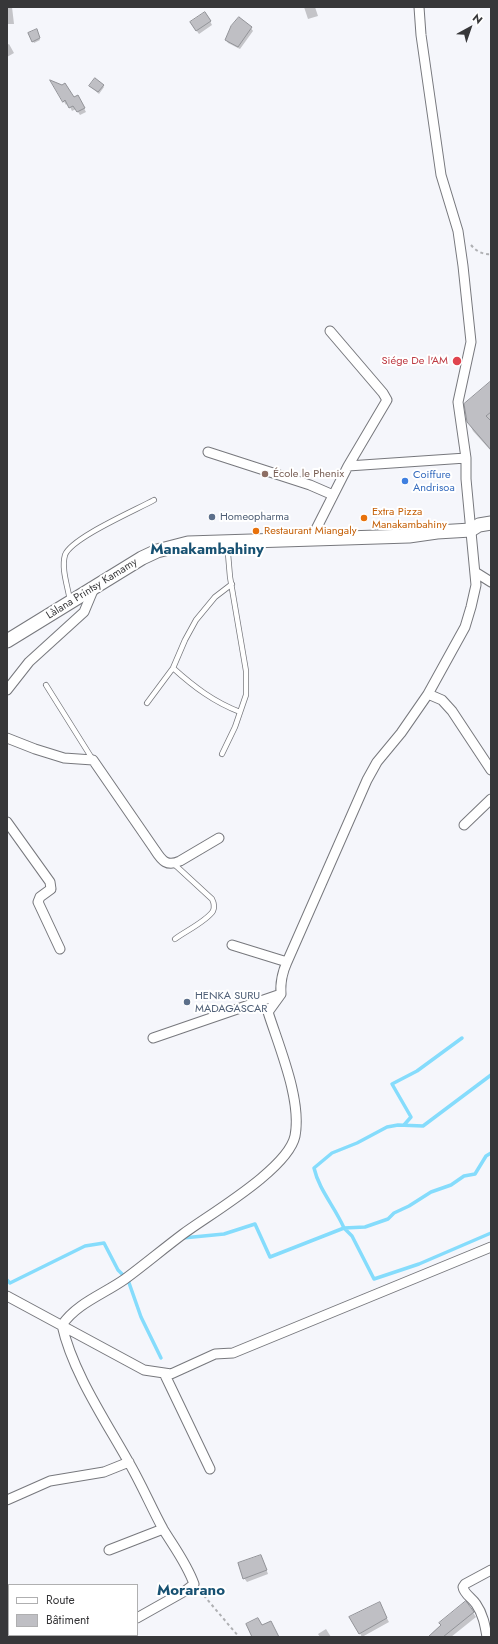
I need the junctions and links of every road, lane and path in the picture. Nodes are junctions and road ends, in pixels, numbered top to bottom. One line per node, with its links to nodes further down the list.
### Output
1 (420, 7): 2 (street)
2 (458, 232): 3 (path); 6 (street)
3 (491, 254)
4 (330, 331): 7 (street)
5 (208, 452): 8 (street)
6 (466, 458): 7 (street); 11 (street)
7 (348, 466): 8 (street)
8 (333, 495): 12 (street)
9 (154, 500): 18 (lane)
10 (491, 523): 11 (street, Làlana Printsy Kamamy)
11 (471, 530): 12 (street, Làlana Printsy Kamamy); 14 (street)
12 (311, 539): 13 (street, Làlana Printsy Kamamy)
13 (227, 540): 16 (lane); 17 (street, Làlana Printsy Kamamy)
14 (475, 572): 15 (street); 23 (street)
15 (491, 582)
16 (232, 584): 20 (lane); 25 (lane)
17 (94, 588): 18 (street, Làlana Printsy Kamamy); 22 (street)
18 (70, 602): 19 (street, Làlana Printsy Kamamy)
19 (7, 641)
20 (173, 668): 24 (lane); 25 (lane)
21 (46, 685): 28 (lane)
22 (7, 690)
23 (428, 694): 29 (street); 38 (street)
24 (147, 703)
25 (240, 712): 27 (lane)
26 (7, 738): 28 (street)
27 (222, 754)
28 (93, 760): 34 (street)
29 (491, 770)
30 (491, 799): 32 (street)
31 (7, 822): 37 (street)
32 (464, 825)
33 (220, 838): 34 (street)
34 (174, 864): 35 (lane)
35 (175, 939)
36 (232, 945): 38 (street)
37 (60, 950)
38 (287, 962): 39 (street)
39 (281, 994): 40 (street); 43 (street)
40 (153, 1038)
41 (491, 1247): 44 (street)
42 (7, 1296): 43 (street)
43 (62, 1325): 44 (street); 45 (street)
44 (164, 1373): 46 (street)
45 (129, 1462): 47 (street); 48 (street)
46 (210, 1469)
47 (7, 1500)
48 (163, 1529): 49 (street); 51 (street)
49 (109, 1550)
50 (491, 1570): 54 (street)
51 (194, 1584): 52 (street); 53 (path)
52 (138, 1617)
53 (239, 1637)
54 (487, 1637)

